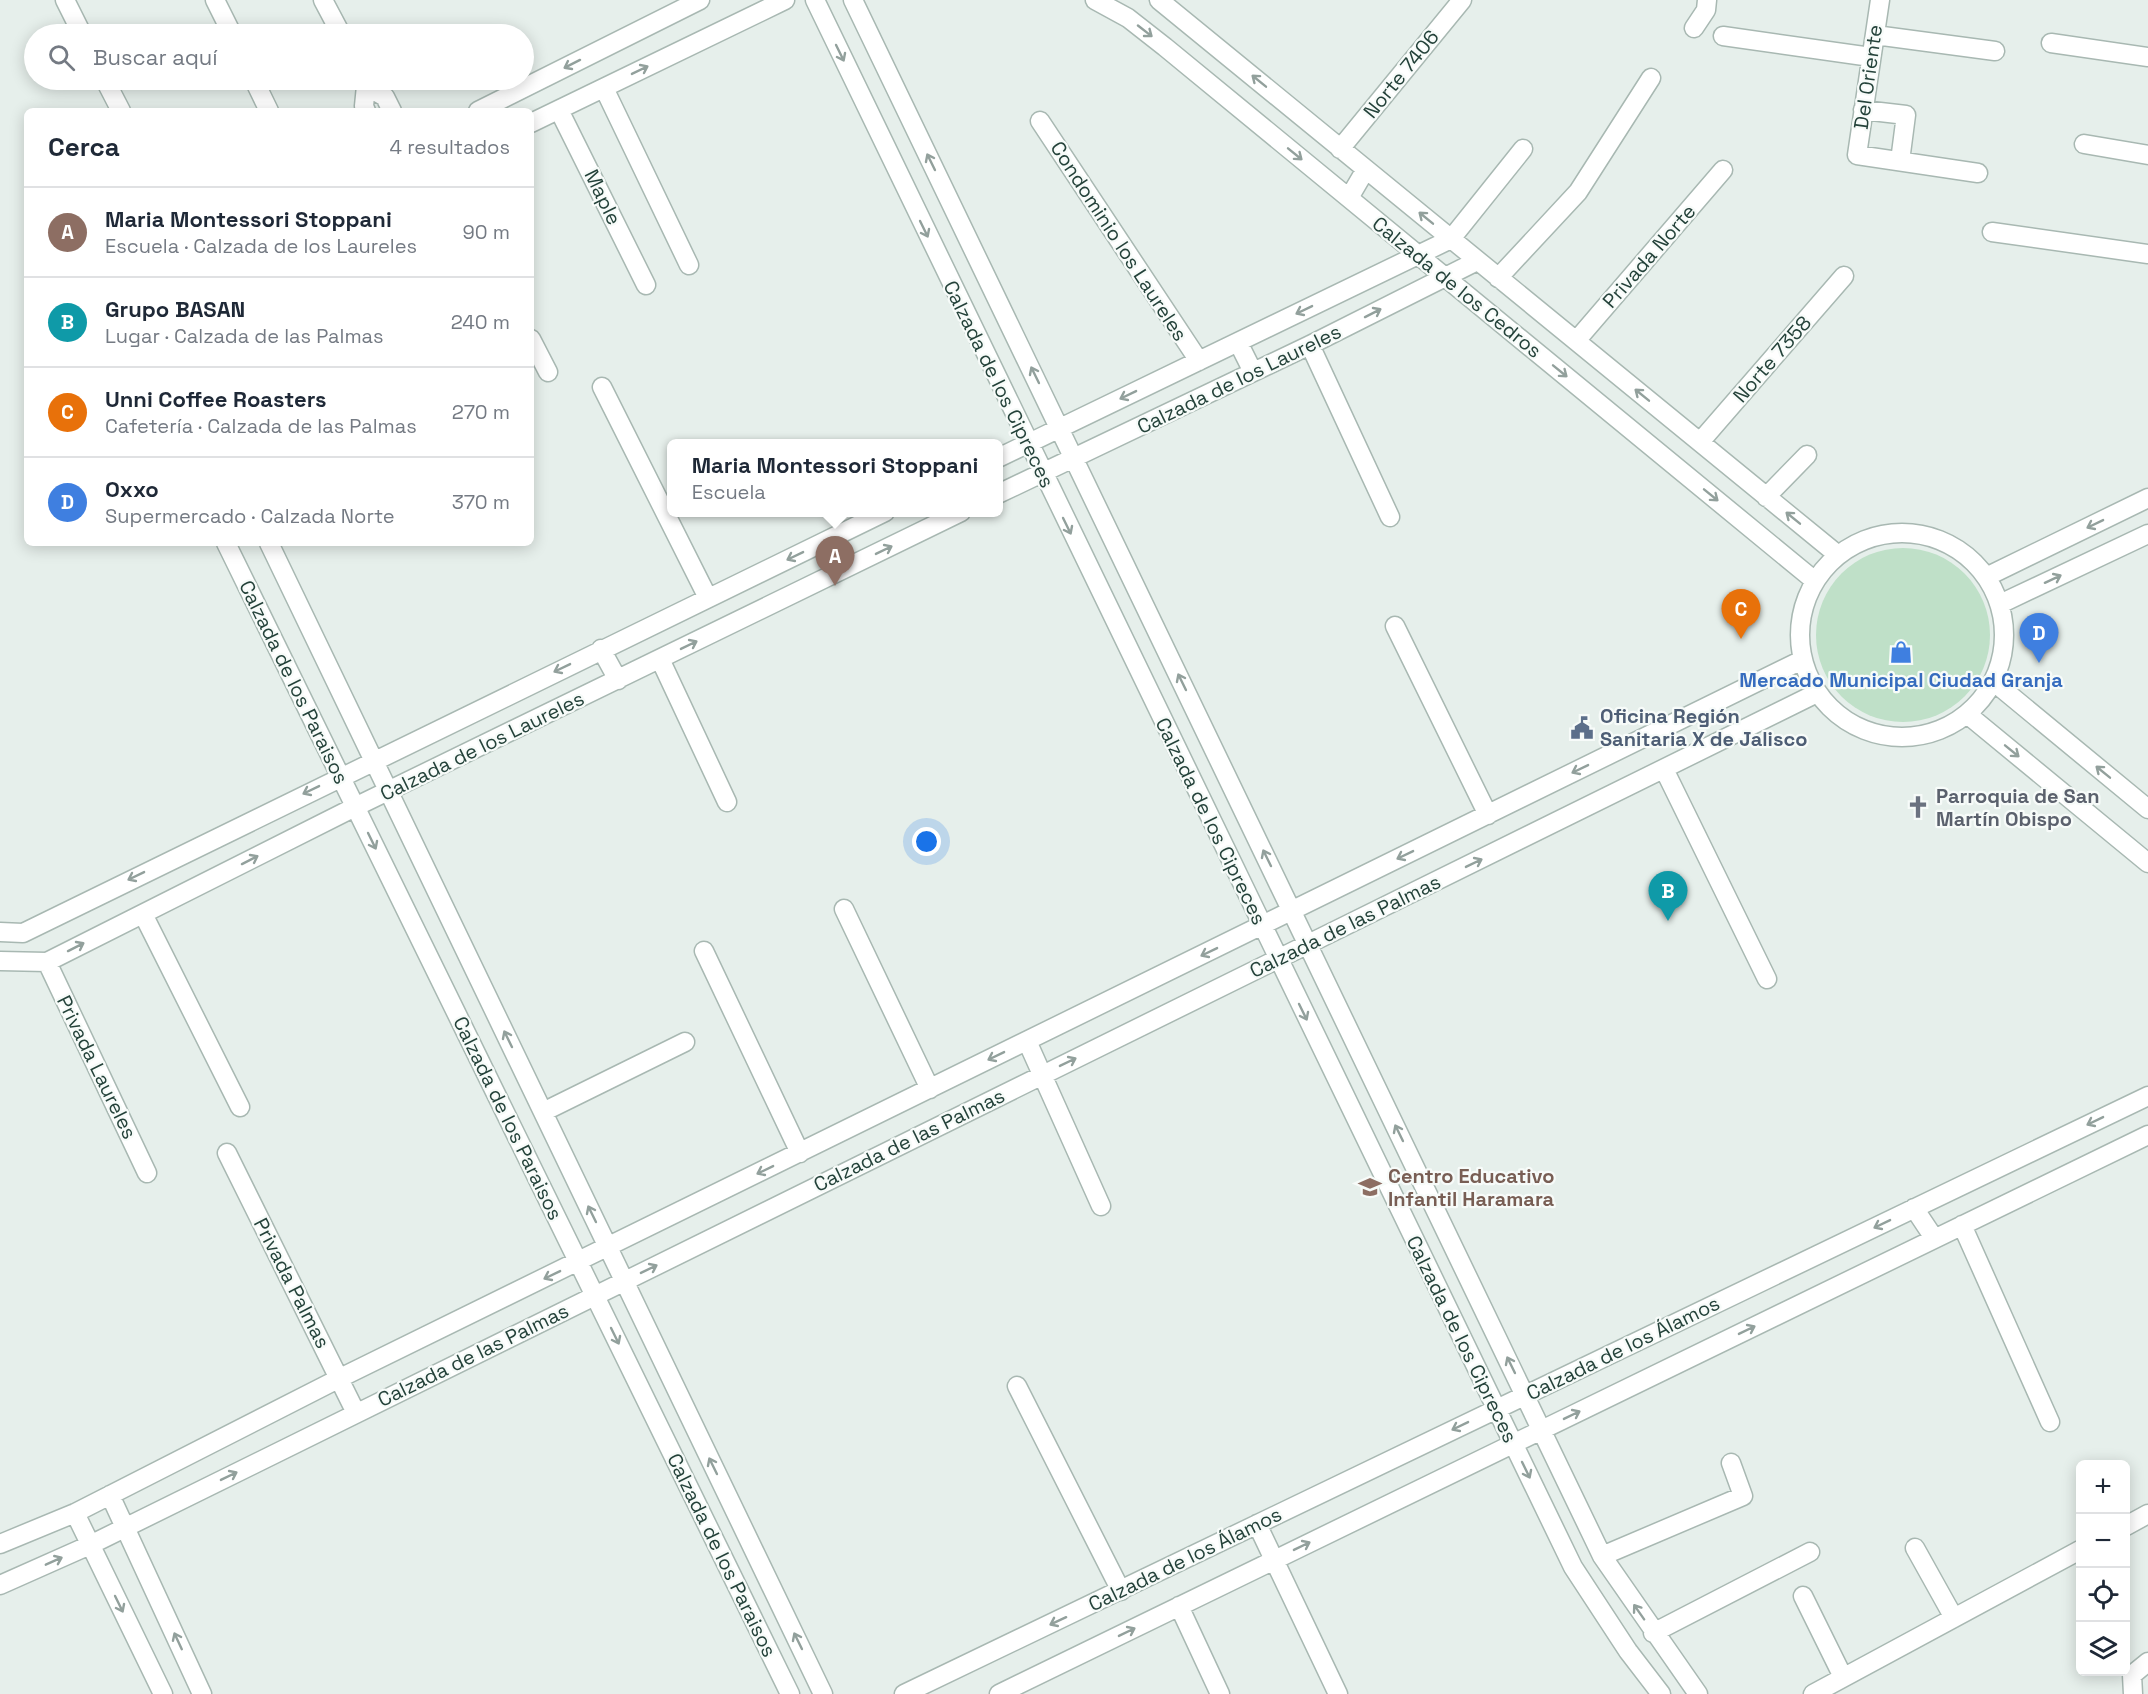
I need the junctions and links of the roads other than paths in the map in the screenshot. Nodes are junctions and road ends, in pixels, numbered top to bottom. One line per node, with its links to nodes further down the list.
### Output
1 (65, 0): 13 (street)
2 (215, 0): 14 (street)
3 (323, 0): 15 (street)
4 (700, 0): 24 (street, one-way to 24)
5 (786, 0): 25 (street, one-way to 5)
6 (814, 0): 69 (street, Calzada de los Cipreces, one-way to 69)
7 (853, 0): 67 (street, Calzada de los Cipreces, one-way to 7)
8 (1095, 0): 48 (street, Calzada de los Cedros, one-way to 48)
9 (1159, 0): 41 (street, Calzada de los Cedros, one-way to 9)
10 (1462, 0): 41 (street, Norte 7406)
11 (1707, 0): 16 (street)
12 (1880, 0): 17 (street, Del Oriente)
13 (77, 24)
14 (227, 24)
15 (336, 24)
16 (1694, 28)
17 (1875, 35): 20 (street); 21 (street, Del Oriente)
18 (1723, 36): 21 (street)
19 (2051, 43): 22 (street)
20 (1995, 51)
21 (1871, 57): 37 (street, Del Oriente)
22 (2148, 57)
23 (1651, 78): 57 (street)
24 (534, 83)
25 (604, 88): 36 (street); 54 (street)
26 (110, 90): 31 (street)
27 (259, 90): 32 (street)
28 (365, 90): 33 (street)
29 (375, 90): 34 (street)
30 (520, 90): 35 (street, one-way to 35)
31 (119, 108)
32 (268, 108)
33 (365, 108)
34 (390, 108)
35 (484, 108)
36 (559, 110): 39 (street); 58 (street, Maple)
37 (1863, 110): 44 (street, Del Oriente); 44 (street)
38 (1040, 121): 63 (street, Condominio los Laureles)
39 (534, 122)
40 (2084, 144): 43 (street)
41 (1340, 148): 45 (street, Calzada de los Cedros)
42 (1523, 149): 50 (street)
43 (2148, 154)
44 (1900, 161): 47 (street)
45 (1366, 169): 48 (street); 50 (street, Calzada de los Cedros, one-way to 45)
46 (1723, 170): 59 (street, Privada Norte)
47 (1978, 173)
48 (1349, 198): 52 (street, Calzada de los Cedros)
49 (1992, 232): 51 (street)
50 (1451, 239): 52 (street, Calzada de los Laureles); 53 (street, Calzada de los Cedros)
51 (2148, 254)
52 (1418, 255): 56 (street, Calzada de los Cedros); 60 (street, Calzada de los Laureles, one-way to 60)
53 (1478, 261): 56 (street, Calzada de los Laureles); 57 (street, Calzada de los Cedros)
54 (689, 265)
55 (1844, 276): 68 (street, Norte 7358)
56 (1445, 277): 62 (street, Calzada de los Laureles, one-way to 56); 87 (street, Calzada de los Cedros, one-way to 87)
57 (1498, 278): 59 (street, Calzada de los Cedros)
58 (646, 285)
59 (1576, 341): 68 (street, Calzada de los Cedros, one-way to 59)
60 (1238, 342): 63 (street, Calzada de los Laureles); 65 (street)
61 (534, 345): 64 (street)
62 (1310, 345): 65 (street, Calzada de los Laureles); 81 (street)
63 (1199, 361): 67 (street, Calzada de los Laureles, one-way to 67)
64 (548, 372)
65 (1253, 372): 72 (street, Calzada de los Laureles)
66 (602, 387): 77 (street)
67 (1060, 428): 69 (street, Calzada de los Laureles); 72 (street, Calzada de los Cipreces)
68 (1700, 442): 75 (street, Calzada de los Cedros)
69 (1028, 444): 71 (street, Calzada de los Laureles); 73 (street, Calzada de los Cipreces)
70 (1807, 455): 75 (street)
71 (1003, 456)
72 (1075, 458): 73 (street, Calzada de los Laureles); 108 (street, Calzada de los Cipreces, one-way to 72)
73 (1042, 473): 74 (street, Calzada de los Laureles); 110 (street, Calzada de los Cipreces, one-way to 110)
74 (1003, 492)
75 (1766, 497): 85 (street, Calzada de los Cedros, one-way to 75)
76 (2148, 498): 86 (street, one-way to 86)
77 (667, 516)
78 (667, 517): 88 (street)
79 (877, 517): 88 (street, Calzada de los Laureles, one-way to 88)
80 (953, 517): 92 (street, Calzada de los Laureles, one-way to 80)
81 (1390, 517)
82 (2148, 534): 89 (street, one-way to 82)
83 (226, 546): 100 (street, Calzada de los Paraisos)
84 (270, 546): 98 (street, Calzada de los Paraisos)
85 (1838, 555): 86 (street); 87 (street)
86 (1986, 577): 89 (street)
87 (1815, 581): 93 (street)
88 (708, 598): 91 (street, Calzada de los Laureles)
89 (2000, 604): 95 (street)
90 (1395, 626): 105 (street)
91 (602, 649): 94 (street); 98 (street, Calzada de los Laureles, one-way to 98)
92 (660, 659): 94 (street, Calzada de los Laureles); 102 (street)
93 (1802, 660): 96 (street); 105 (street, Calzada de las Palmas, one-way to 105)
94 (618, 680): 101 (street, Calzada de los Laureles)
95 (1994, 682): 97 (street); 104 (street, one-way to 95)
96 (1817, 693): 97 (street); 99 (street, Calzada de las Palmas)
97 (1967, 714): 106 (street, one-way to 106)
98 (373, 760): 100 (street, Calzada de los Laureles); 101 (street, Calzada de los Paraisos)
99 (1664, 769): 112 (street, Calzada de las Palmas, one-way to 99); 117 (street)
100 (340, 776): 103 (street, Calzada de los Paraisos); 111 (street, Calzada de los Laureles, one-way to 111)
101 (389, 791): 103 (street, Calzada de los Laureles); 124 (street, Calzada de los Paraisos, one-way to 101)
102 (727, 802)
103 (355, 807): 109 (street, Calzada de los Laureles, one-way to 103); 134 (street, Calzada de los Paraisos, one-way to 134)
104 (2148, 809)
105 (1488, 815): 108 (street, Calzada de las Palmas, one-way to 108)
106 (2148, 863)
107 (844, 909): 121 (street)
108 (1292, 911): 110 (street, Calzada de las Palmas); 112 (street, Calzada de los Cipreces)
109 (143, 914): 116 (street, Calzada de los Laureles, one-way to 109); 123 (street)
110 (1261, 926): 114 (street, Calzada de los Cipreces); 118 (street, Calzada de las Palmas, one-way to 118)
111 (0, 932)
112 (1308, 944): 114 (street, Calzada de las Palmas); 139 (street, Calzada de los Cipreces, one-way to 112)
113 (704, 951): 127 (street)
114 (1277, 959): 120 (street, Calzada de las Palmas, one-way to 114); 140 (street, Calzada de los Cipreces, one-way to 140)
115 (0, 961): 116 (street, Calzada de los Laureles)
116 (47, 962): 128 (street, Privada Laureles)
117 (1767, 979)
118 (1028, 1041): 120 (street); 121 (street, Calzada de las Palmas, one-way to 121)
119 (686, 1042): 124 (street)
120 (1044, 1074): 129 (street); 135 (street, Calzada de las Palmas, one-way to 120)
121 (930, 1089): 127 (street, Calzada de las Palmas)
122 (2148, 1095): 130 (street, Calzada de los Álamos, one-way to 130)
123 (240, 1107)
124 (543, 1112): 133 (street, Calzada de los Paraisos, one-way to 124)
125 (2148, 1135): 131 (street, Calzada de los Álamos)
126 (227, 1153): 137 (street, Privada Palmas)
127 (800, 1153): 133 (street, Calzada de las Palmas, one-way to 133)
128 (147, 1173)
129 (1101, 1206)
130 (1914, 1208): 132 (street); 139 (street, Calzada de los Álamos, one-way to 139)
131 (1962, 1225): 132 (street, Calzada de los Álamos); 142 (street)
132 (1934, 1238): 143 (street, Calzada de los Álamos, one-way to 132)
133 (608, 1247): 134 (street, Calzada de las Palmas); 135 (street, Calzada de los Paraisos)
134 (578, 1262): 136 (street, Calzada de los Paraisos); 137 (street, Calzada de las Palmas, one-way to 137)
135 (624, 1281): 136 (street, Calzada de las Palmas); 170 (street, Calzada de los Paraisos, one-way to 135)
136 (595, 1296): 141 (street, Calzada de las Palmas); 169 (street, Calzada de los Paraisos, one-way to 169)
137 (340, 1378): 141 (street, Privada Palmas); 146 (street, Calzada de las Palmas)
138 (1017, 1386): 160 (street)
139 (1525, 1395): 140 (street, Calzada de los Álamos); 143 (street, Calzada de los Cipreces)
140 (1496, 1409): 144 (street, Calzada de los Cipreces); 149 (street, Calzada de los Álamos, one-way to 149)
141 (356, 1413): 151 (street, Calzada de las Palmas, one-way to 141)
142 (2050, 1422)
143 (1542, 1430): 144 (street, Calzada de los Álamos); 157 (street, Calzada de los Cipreces)
144 (1513, 1443): 158 (street, Calzada de los Álamos, one-way to 144); 175 (street, Calzada de los Cipreces, one-way to 175)
145 (1731, 1463): 157 (street)
146 (110, 1495): 147 (street, Calzada de las Palmas); 151 (street)
147 (75, 1513): 152 (street, Calzada de las Palmas); 153 (street)
148 (2148, 1515): 150 (street)
149 (1257, 1524): 158 (street); 160 (street, Calzada de los Álamos)
150 (2130, 1524)
151 (125, 1528): 153 (street, Calzada de las Palmas); 168 (street, one-way to 151)
152 (0, 1544)
153 (90, 1545): 159 (street, Calzada de las Palmas, one-way to 153); 167 (street, one-way to 167)
154 (1915, 1548): 163 (street)
155 (1810, 1552): 164 (street)
156 (2076, 1552): 163 (street)
157 (1602, 1556): 164 (street, Calzada de los Cipreces, one-way to 157)
158 (1274, 1560): 162 (street, Calzada de los Álamos); 174 (street)
159 (0, 1585)
160 (1121, 1591): 171 (street, Calzada de los Álamos, one-way to 171)
161 (1803, 1596): 166 (street)
162 (1179, 1606): 172 (street, Calzada de los Álamos, one-way to 162); 173 (street)
163 (1954, 1618): 166 (street)
164 (1653, 1633): 176 (street, Calzada de los Cipreces)
165 (2148, 1662): 178 (street)
166 (1843, 1677): 177 (street)
167 (163, 1694)
168 (202, 1694)
169 (790, 1694)
170 (824, 1694)
171 (904, 1694)
172 (999, 1694)
173 (1220, 1694)
174 (1338, 1694)
175 (1661, 1694)
176 (1698, 1694)
177 (1813, 1694)
178 (2133, 1694)

